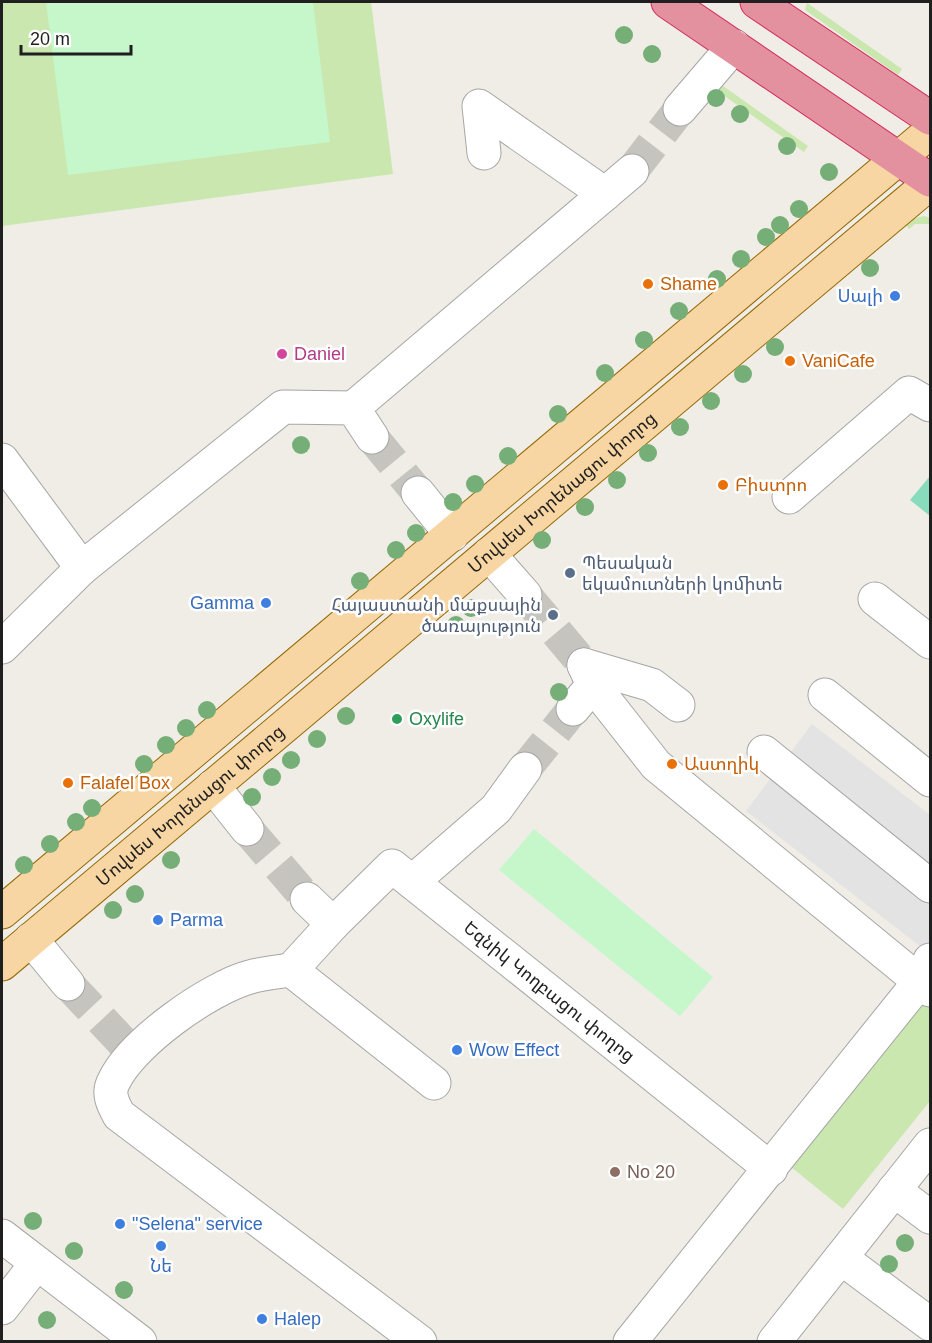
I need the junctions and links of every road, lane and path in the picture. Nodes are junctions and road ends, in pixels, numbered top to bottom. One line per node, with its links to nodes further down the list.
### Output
1 (668, 2): 3 (highway)
2 (757, 2): 5 (highway)
3 (734, 46): 4 (street); 8 (highway)
4 (680, 109)
5 (930, 118)
6 (930, 132): 8 (main road, Մովսես Խորենացու փողոց)
7 (484, 153): 11 (street)
8 (901, 159): 10 (highway); 18 (main road, Մովսես Խորենացու փողոց)
9 (632, 171): 11 (street)
10 (930, 182): 19 (main road, Մովսես Խորենացու փողոց)
11 (605, 194): 13 (street)
12 (930, 405): 17 (street)
13 (353, 408): 14 (street); 20 (street)
14 (372, 437)
15 (2, 460): 20 (street)
16 (418, 493): 18 (street)
17 (789, 497)
18 (459, 530): 19 (main road); 35 (main road, Մովսես Խորենացու փողոց)
19 (489, 554): 21 (street); 30 (main road, Մովսես Խորենացու փողոց)
20 (82, 568): 24 (street)
21 (525, 595)
22 (875, 599): 23 (street)
23 (930, 642)
24 (2, 647)
25 (825, 695): 29 (street)
26 (678, 705): 40 (street)
27 (764, 752): 33 (street)
28 (525, 769): 32 (street)
29 (930, 780)
30 (213, 786): 31 (street); 37 (main road, Մովսես Խորենացու փողոց)
31 (248, 829)
32 (412, 882): 36 (street, Եզնիկ Կողբացու փողոց); 44 (street, Եզնիկ Կողբացու փողոց)
33 (930, 886)
34 (307, 899): 36 (street)
35 (2, 912)
36 (333, 924): 39 (street)
37 (31, 939): 38 (main road, Մովսես Խորենացու փողոց); 41 (street)
38 (2, 964)
39 (291, 970): 42 (street); 53 (street)
40 (927, 977): 44 (street)
41 (68, 984)
42 (434, 1083)
43 (930, 1145): 45 (street)
44 (771, 1169): 54 (street)
45 (894, 1190): 46 (street); 48 (street)
46 (930, 1217)
47 (2, 1236): 49 (street)
48 (840, 1258): 51 (street); 55 (street)
49 (37, 1263): 50 (street); 52 (street)
50 (2, 1308)
51 (930, 1324)
52 (140, 1341)
53 (420, 1341)
54 (630, 1341)
55 (774, 1341)

